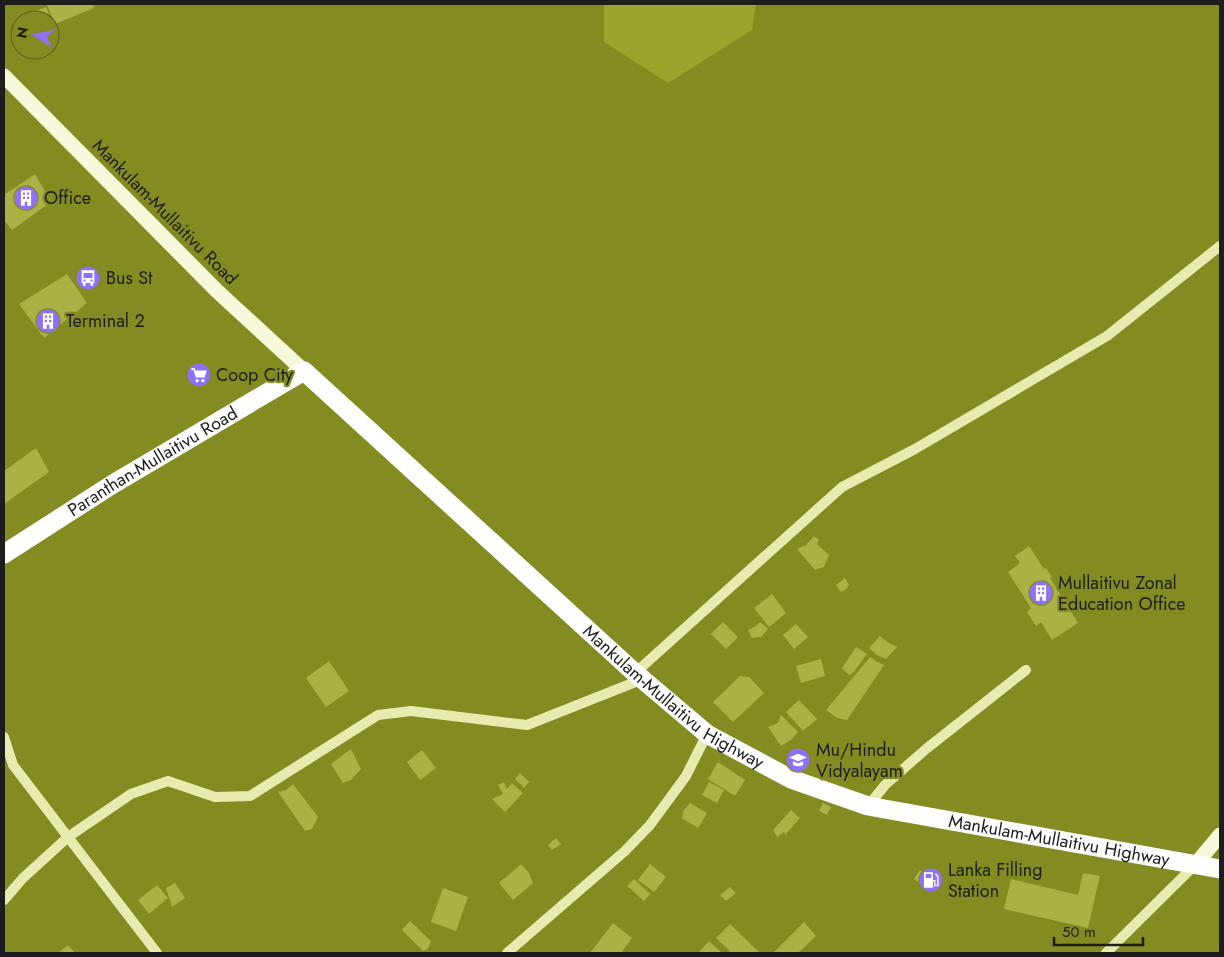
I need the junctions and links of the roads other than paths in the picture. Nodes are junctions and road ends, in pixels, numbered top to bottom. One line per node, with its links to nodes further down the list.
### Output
1 (6, 85): 3 (street, Mankulam-Mullaitivu Road)
2 (1220, 246): 6 (street)
3 (304, 371): 4 (highway, Paranthan-Mullaitivu Road); 6 (highway, Mankulam-Mullaitivu Highway)
4 (4, 554)
5 (1026, 670): 9 (street)
6 (639, 676): 7 (highway, Mankulam-Mullaitivu Highway); 11 (street)
7 (707, 734): 9 (highway, Mankulam-Mullaitivu Highway); 16 (street)
8 (4, 737): 11 (street)
9 (868, 806): 12 (highway, Mankulam-Mullaitivu Highway)
10 (1220, 835): 12 (street)
11 (68, 838): 14 (street); 15 (street)
12 (1195, 865): 13 (highway, Mankulam-Mullaitivu Highway); 17 (street)
13 (1220, 869)
14 (4, 900)
15 (157, 953)
16 (507, 953)
17 (1106, 953)

